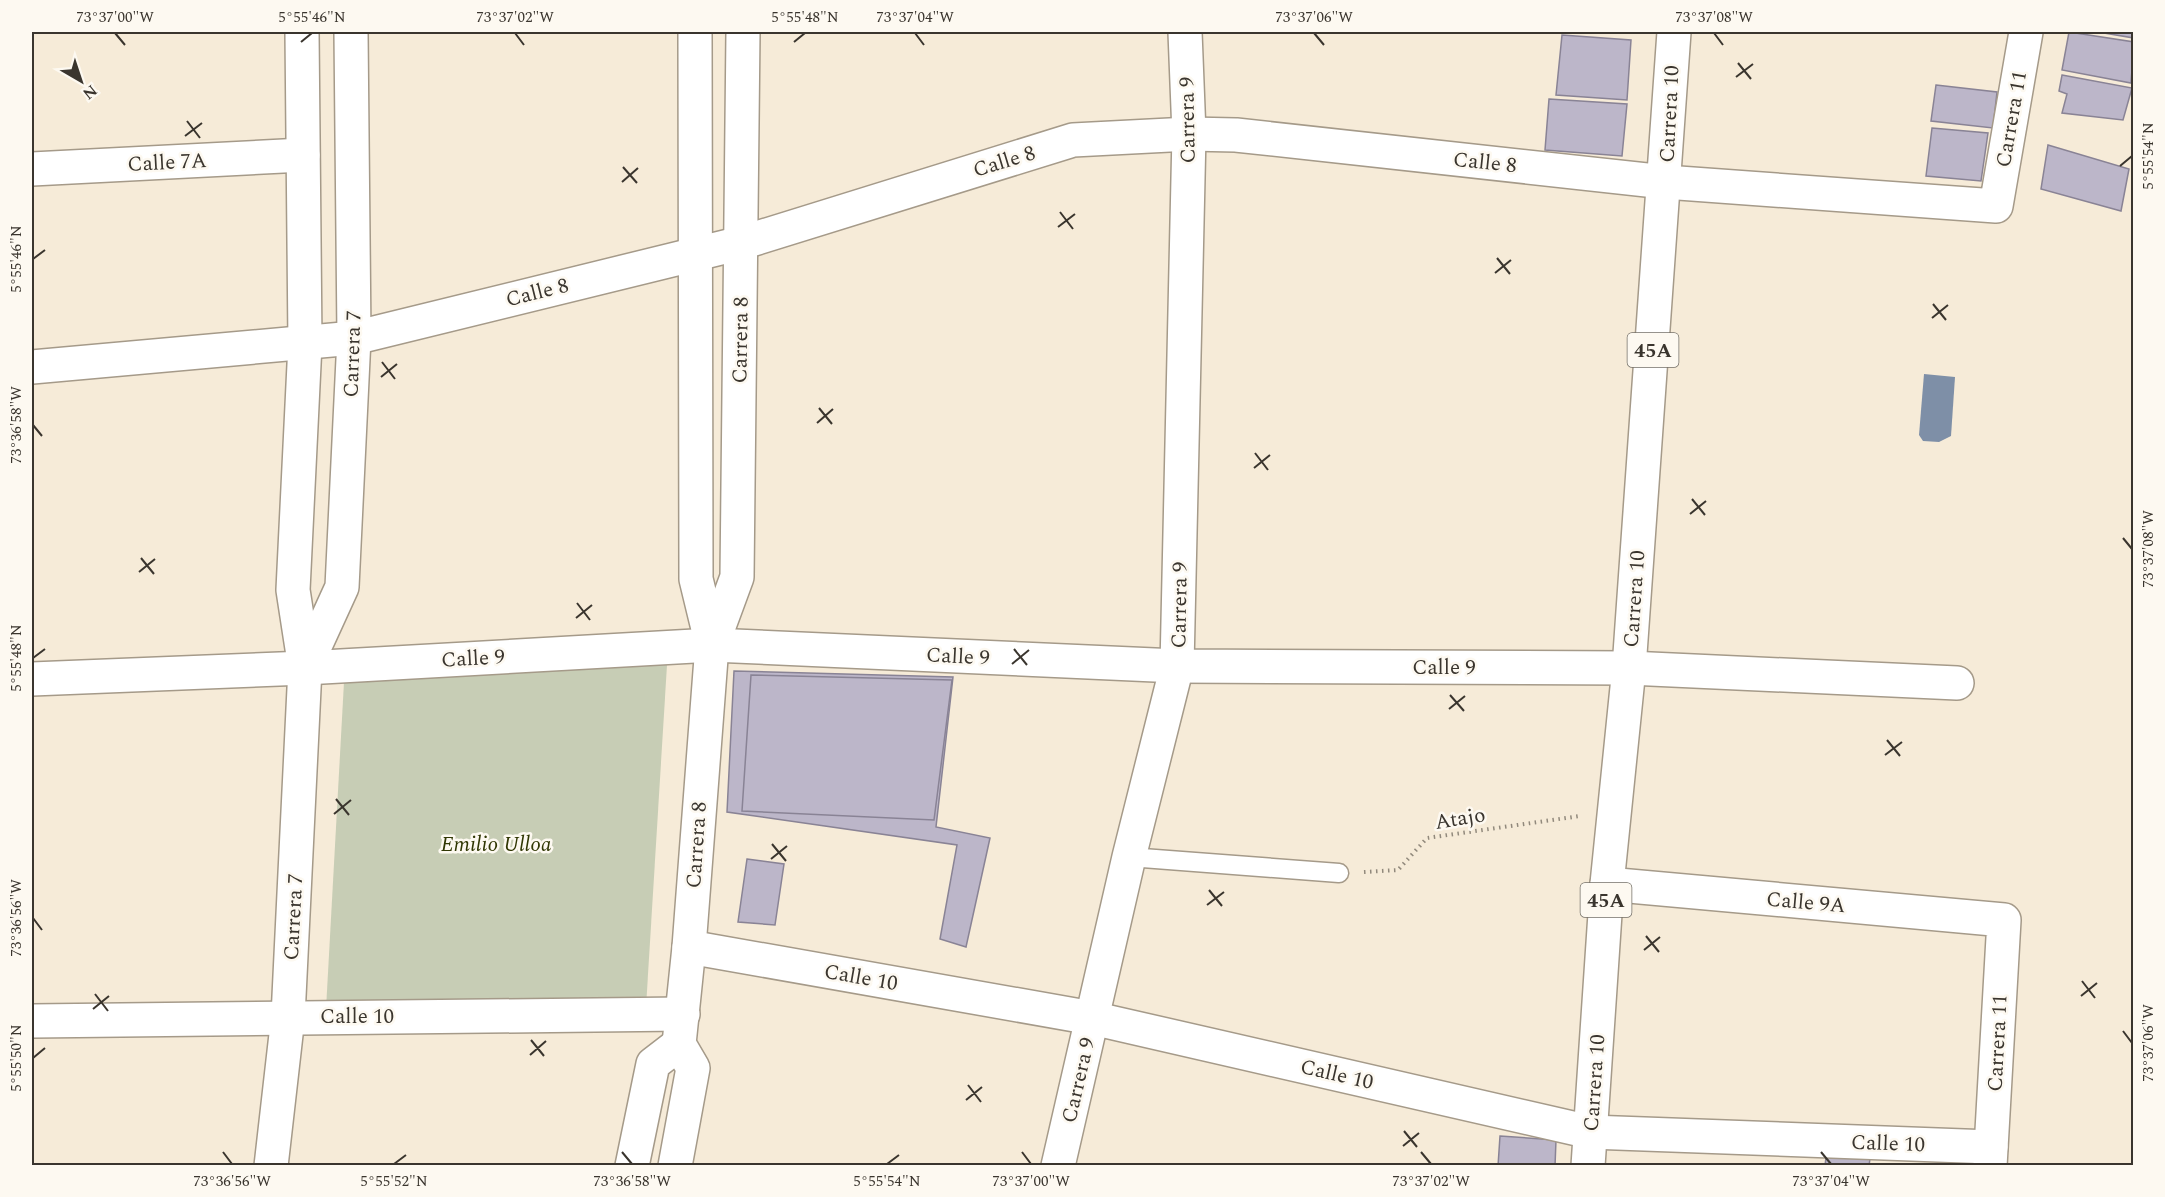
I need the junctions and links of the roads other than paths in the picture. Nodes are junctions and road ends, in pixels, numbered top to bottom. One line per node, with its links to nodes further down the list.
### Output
1 (302, 32): 9 (main road, Carrera 7)
2 (351, 32): 15 (main road, Carrera 7)
3 (696, 32): 14 (main road, Carrera 8)
4 (743, 32): 13 (main road, Carrera 8)
5 (1185, 32): 8 (main road, Carrera 9)
6 (1674, 32): 11 (main road, Carrera 10 / 45A)
7 (2026, 32): 12 (main road, Carrera 11)
8 (1189, 134): 11 (main road, Calle 8); 13 (main road, Calle 8); 19 (main road, Carrera 9)
9 (303, 155): 10 (main road, Calle 7A); 16 (main road, Carrera 7)
10 (32, 169)
11 (1665, 182): 12 (main road, Calle 8); 21 (main road, Carrera 10 / 45A)
12 (1995, 207)
13 (741, 243): 14 (main road, Calle 8); 18 (main road, Carrera 8)
14 (696, 252): 15 (main road, Calle 8); 18 (main road, Carrera 8)
15 (354, 338): 16 (main road, Calle 8); 20 (main road, Carrera 7)
16 (304, 344): 17 (main road, Calle 8); 20 (main road, Carrera 7)
17 (32, 367)
18 (712, 645): 19 (main road, Calle 9); 20 (main road, Calle 9); 28 (main road, Carrera 8)
19 (1177, 666): 21 (main road, Calle 9); 24 (main road, Carrera 9)
20 (304, 668): 22 (main road, Calle 9); 29 (main road, Carrera 7)
21 (1629, 668): 23 (main road, Calle 9); 26 (main road, Carrera 10 / 45A)
22 (32, 679)
23 (1958, 683)
24 (1129, 858): 25 (lane); 30 (main road, Carrera 9)
25 (1339, 873)
26 (1607, 884): 27 (main road, Calle 9A); 33 (main road, Carrera 10 / 45A)
27 (2004, 920): 34 (main road, Carrera 11)
28 (689, 947): 30 (main road, Calle 10); 32 (main road, Carrera 8)
29 (288, 1017): 31 (main road, Calle 10); 32 (main road, Calle 10); 35 (main road, Carrera 7)
30 (1092, 1018): 33 (main road, Calle 10); 38 (main road, Carrera 9)
31 (32, 1022)
32 (681, 1029): 36 (main road); 37 (main road)
33 (1590, 1132): 34 (main road, Calle 10); 39 (main road, Carrera 10 / 45A)
34 (1990, 1156)
35 (271, 1166)
36 (632, 1166)
37 (675, 1166)
38 (1058, 1166)
39 (1588, 1166)

